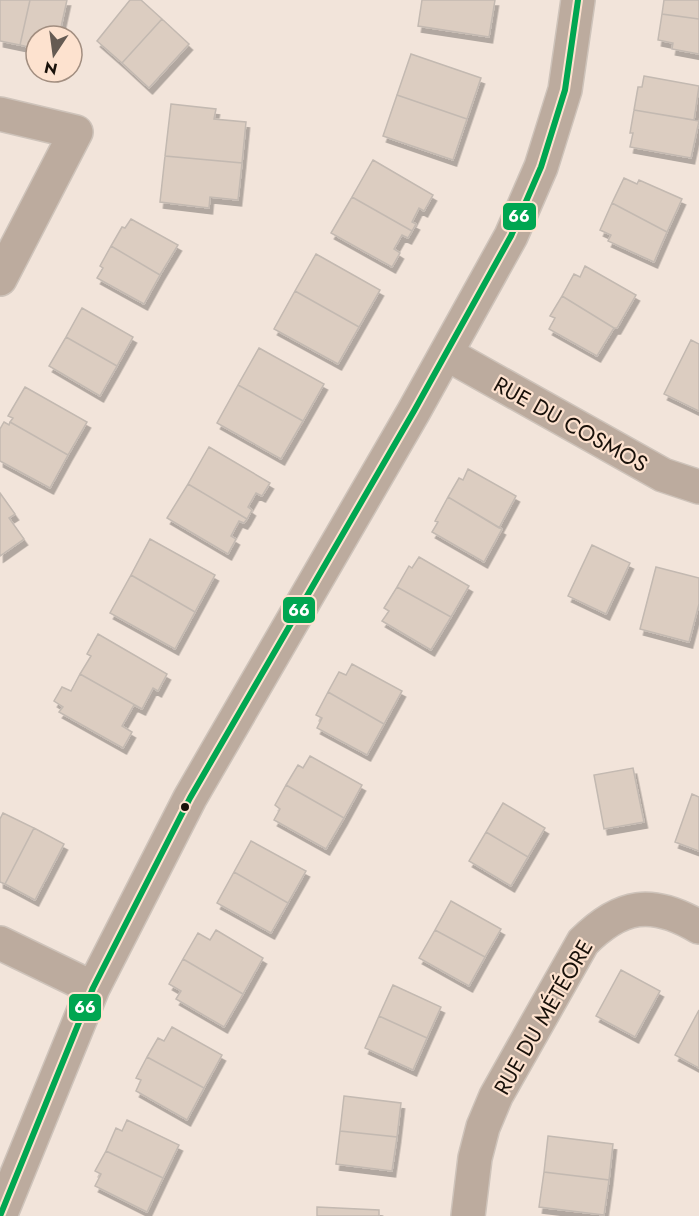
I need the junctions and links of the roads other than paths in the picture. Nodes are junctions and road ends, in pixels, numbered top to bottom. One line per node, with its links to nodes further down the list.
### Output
1 (578, 0): 4 (street)
2 (0, 114): 3 (street)
3 (0, 279)
4 (447, 354): 5 (street, RUE DU COSMOS); 8 (street)
5 (699, 487)
6 (699, 927): 10 (street, RUE DU MÉTÉORE)
7 (0, 943): 8 (street)
8 (93, 988): 9 (street)
9 (0, 1216)
10 (468, 1216)

